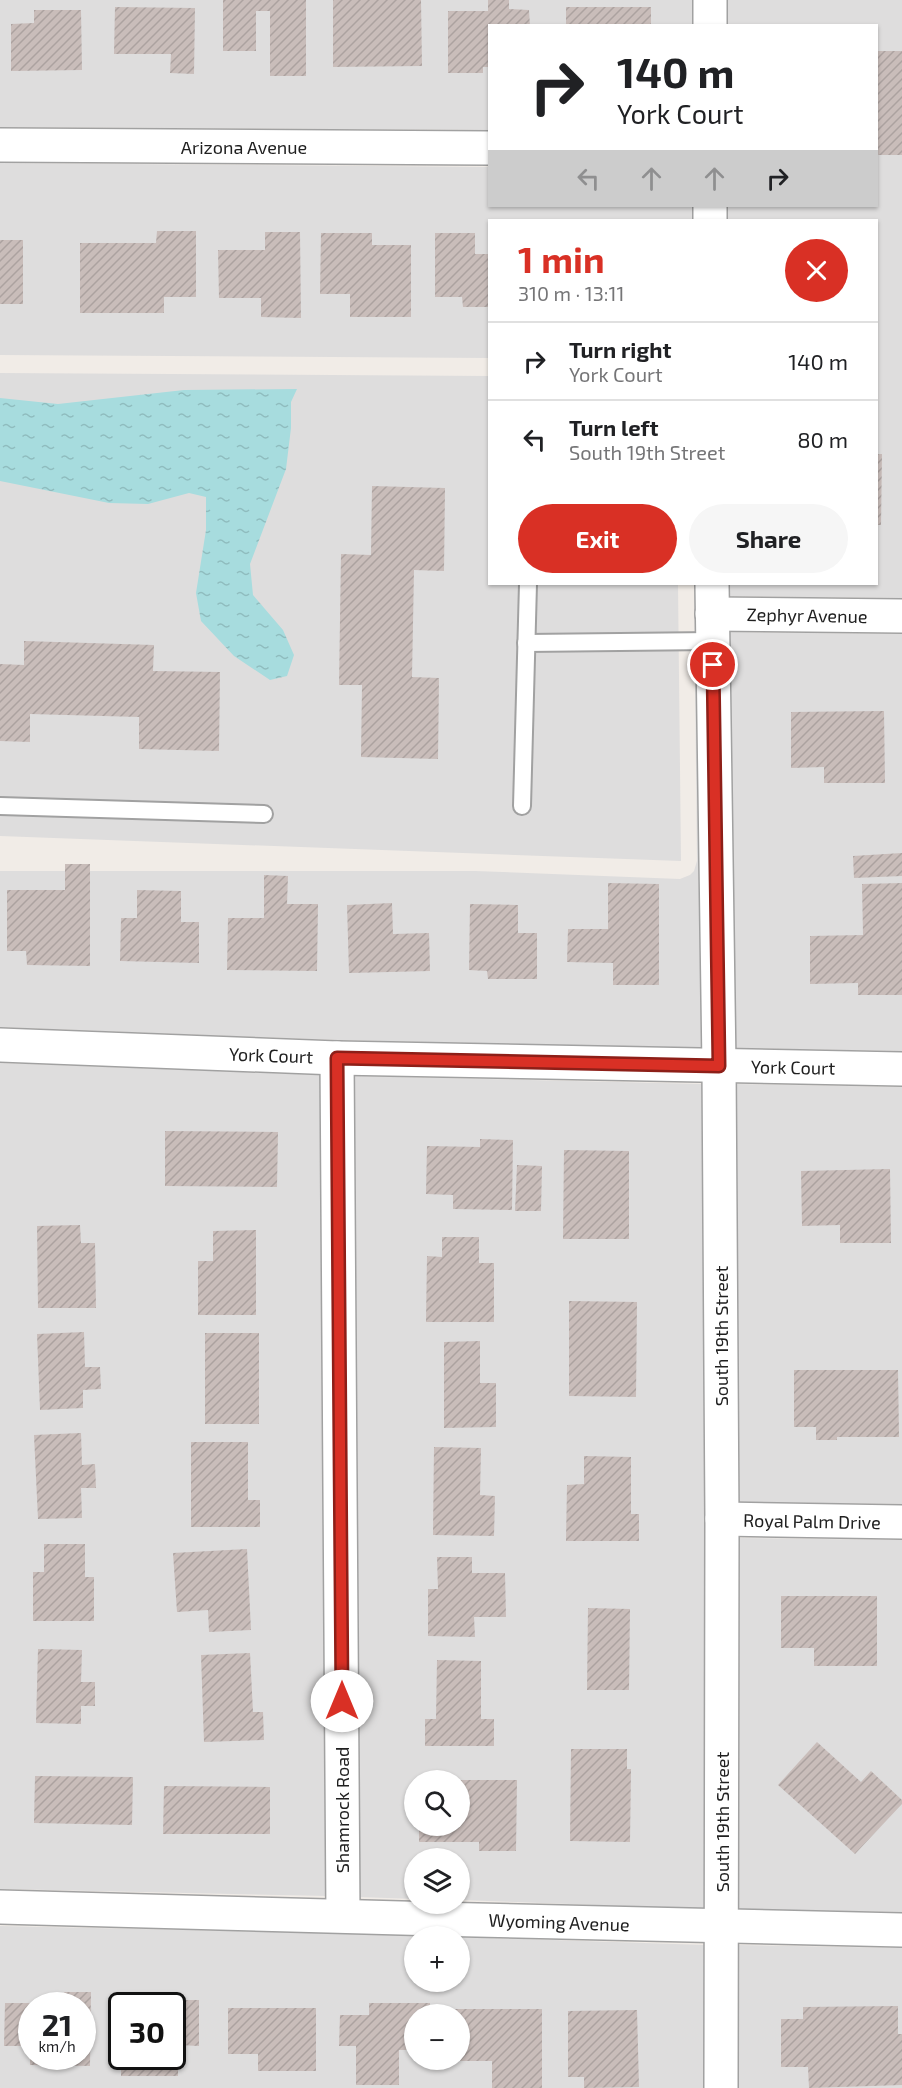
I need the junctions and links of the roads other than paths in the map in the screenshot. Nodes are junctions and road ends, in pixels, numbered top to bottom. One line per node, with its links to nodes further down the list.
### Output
1 (710, 0): 2 (street)
2 (710, 24)
3 (0, 145): 4 (street, Arizona Avenue)
4 (488, 148)
5 (528, 585): 8 (lane)
6 (712, 613): 7 (street, Zephyr Avenue); 8 (lane); 14 (street, South 19th Street)
7 (902, 616)
8 (526, 643): 10 (lane)
9 (0, 806): 11 (lane)
10 (522, 806)
11 (264, 814)
12 (0, 1045): 13 (street, York Court)
13 (337, 1058): 14 (street, York Court); 19 (street, Shamrock Road)
14 (719, 1066): 15 (street, York Court); 16 (street, South 19th Street)
15 (902, 1069)
16 (722, 1520): 17 (street, Royal Palm Drive); 20 (street, South 19th Street)
17 (902, 1522)
18 (0, 1907): 19 (street, Wyoming Avenue)
19 (343, 1915): 20 (street, Wyoming Avenue)
20 (722, 1927): 21 (street, Wyoming Avenue); 22 (street, South 19th Street)
21 (902, 1930)
22 (721, 2088)

